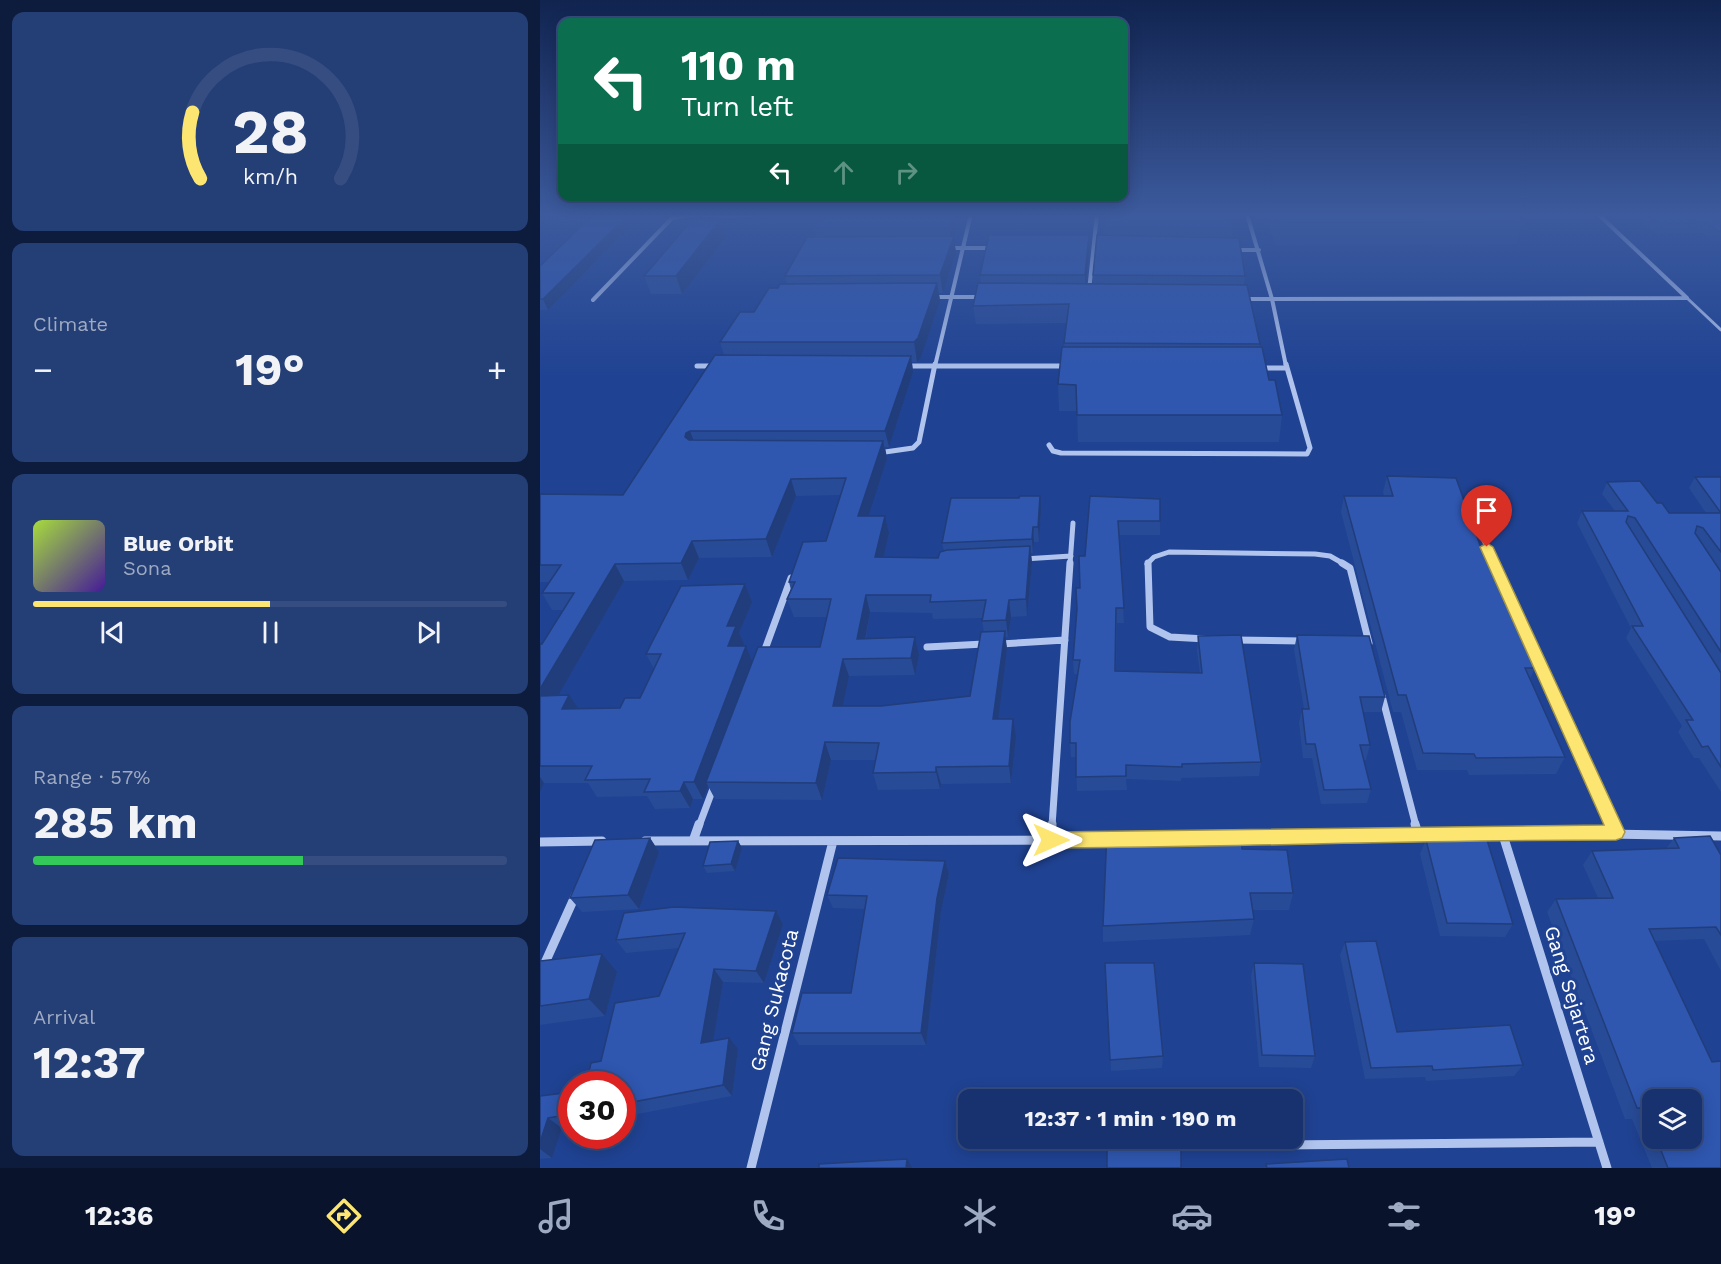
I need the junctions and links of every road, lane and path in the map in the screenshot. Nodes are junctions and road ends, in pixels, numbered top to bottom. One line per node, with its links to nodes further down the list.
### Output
1 (623, 269): 13 (street)
2 (958, 269): 7 (street)
3 (1093, 269): 9 (street)
4 (1264, 269): 12 (street)
5 (1656, 269): 10 (street)
6 (927, 297): 7 (street)
7 (951, 297): 8 (street); 18 (street)
8 (984, 297)
9 (1089, 298)
10 (1687, 298): 12 (street); 14 (lane)
11 (1238, 299): 12 (street)
12 (1272, 299): 21 (street)
13 (593, 300)
14 (1721, 330)
15 (698, 366): 16 (street)
16 (721, 366)
17 (899, 366): 18 (street)
18 (934, 366): 19 (street); 23 (street)
19 (1074, 366)
20 (1252, 368): 21 (street)
21 (1287, 368): 22 (street)
22 (1049, 445)
23 (874, 453)
24 (1073, 523): 26 (street)
25 (1477, 526): 41 (street)
26 (1071, 556): 27 (street); 30 (street)
27 (1016, 559)
28 (796, 566): 37 (street)
29 (1217, 639): 34 (street)
30 (1065, 640): 35 (street); 45 (street)
31 (1229, 640): 32 (street)
32 (1310, 641)
33 (1357, 642): 34 (street)
34 (1368, 642): 36 (street)
35 (927, 647)
36 (1371, 653)
37 (759, 665)
38 (1380, 687): 42 (street)
39 (718, 775): 50 (street)
40 (1502, 832): 41 (street); 42 (street); 56 (street, Gang Sejartera)
41 (1616, 832): 43 (street)
42 (1418, 834): 44 (street)
43 (1721, 836)
44 (1220, 839)
45 (1051, 840): 46 (street); 51 (street)
46 (1130, 840)
47 (600, 841): 48 (street); 52 (street); 53 (street)
48 (612, 841)
49 (635, 841): 50 (street)
50 (693, 841): 51 (street)
51 (833, 841): 58 (street, Gang Sukacota)
52 (540, 842)
53 (595, 851)
54 (581, 882): 55 (street)
55 (540, 974)
56 (1599, 1142): 57 (street); 59 (street, Gang Sejartera)
57 (1303, 1145)
58 (751, 1168)
59 (1607, 1168)

